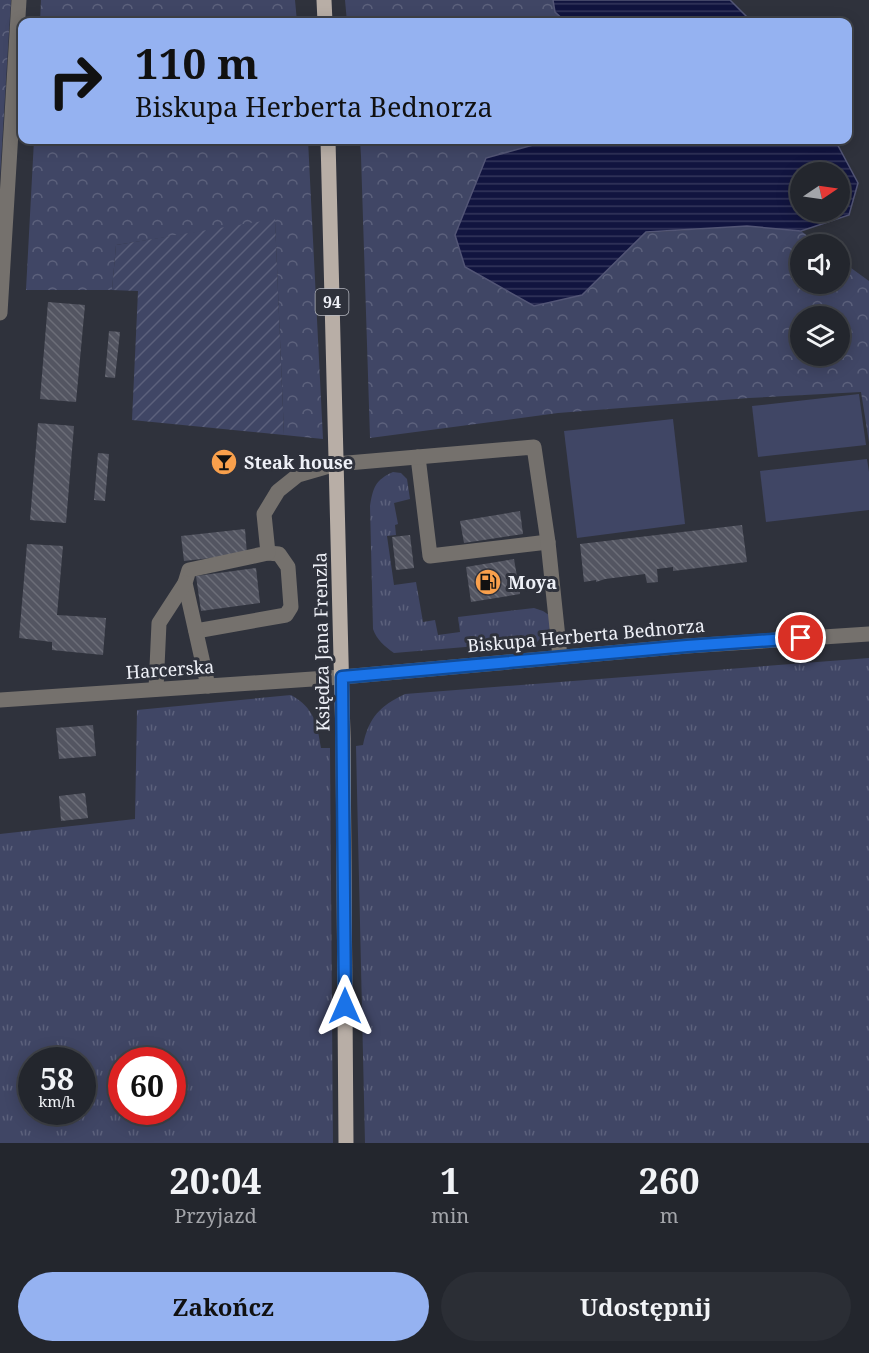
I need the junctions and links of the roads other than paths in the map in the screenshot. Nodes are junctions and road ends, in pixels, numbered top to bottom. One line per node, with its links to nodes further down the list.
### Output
1 (19, 0): 5 (street)
2 (324, 0): 3 (main road)
3 (325, 18)
4 (328, 144): 7 (main road, Księdza Jana Frenzla / 94)
5 (0, 313)
6 (418, 458): 7 (street); 8 (street); 8 (street)
7 (336, 464): 9 (street); 14 (main road, Księdza Jana Frenzla / 94)
8 (548, 542): 13 (street)
9 (268, 553): 10 (street); 11 (street)
10 (185, 583): 11 (street); 16 (street)
11 (196, 631): 15 (street)
12 (869, 634): 13 (street, Biskupa Herberta Bednorza)
13 (560, 657): 14 (street, Biskupa Herberta Bednorza)
14 (342, 677): 15 (street, Harcerska); 18 (main road, Księdza Jana Frenzla / 94)
15 (208, 686): 16 (street, Harcerska)
16 (156, 689): 17 (street, Harcerska)
17 (0, 700)
18 (346, 1143)

